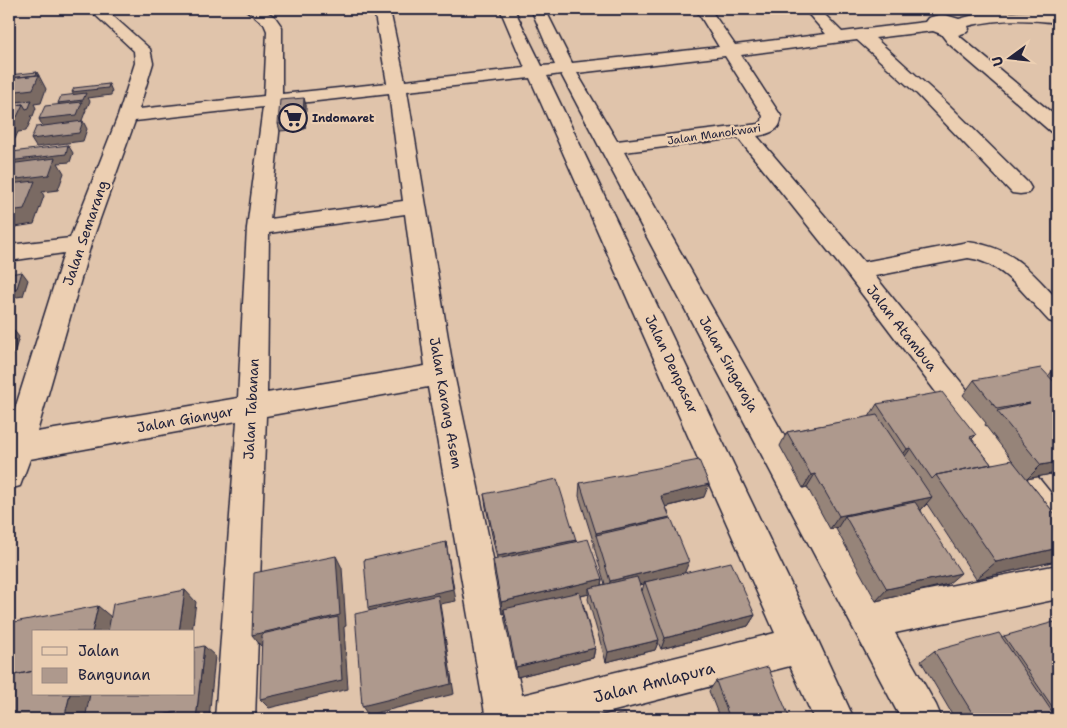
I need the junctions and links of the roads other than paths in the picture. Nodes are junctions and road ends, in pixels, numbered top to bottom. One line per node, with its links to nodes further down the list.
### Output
1 (96, 9): 17 (street, Jalan Semarang)
2 (252, 9): 16 (street, Jalan Tabanan)
3 (379, 9): 14 (street, Jalan Karang Asem)
4 (507, 9): 13 (street, Jalan Denpasar)
5 (538, 9): 13 (street, Jalan Singaraja)
6 (703, 9): 12 (street, Jalan Manokwari)
7 (811, 9): 11 (street)
8 (1058, 18): 9 (street)
9 (945, 22): 10 (street); 15 (street); 18 (street)
10 (861, 35): 11 (street); 21 (street)
11 (838, 38): 12 (street)
12 (729, 51): 13 (street); 19 (street, Jalan Manokwari)
13 (550, 69): 14 (street); 20 (street, Jalan Singaraja); 35 (street, Jalan Denpasar)
14 (397, 86): 16 (street); 22 (street, Jalan Karang Asem)
15 (1036, 88)
16 (273, 100): 17 (street); 23 (street, Jalan Tabanan)
17 (127, 116): 24 (street, Jalan Semarang)
18 (1058, 128)
19 (743, 131): 20 (street, Jalan Manokwari); 26 (street, Jalan Atambua)
20 (611, 148): 34 (street, Jalan Singaraja)
21 (1020, 188)
22 (414, 206): 23 (street); 28 (street, Jalan Karang Asem)
23 (258, 228): 29 (street, Jalan Tabanan)
24 (79, 244): 25 (street); 30 (street, Jalan Semarang)
25 (9, 253)
26 (858, 271): 27 (street); 32 (street, Jalan Atambua)
27 (1058, 315)
28 (440, 374): 29 (street, Jalan Gianyar); 37 (street, Jalan Karang Asem)
29 (252, 408): 30 (street, Jalan Gianyar); 36 (street, Jalan Tabanan)
30 (18, 448): 31 (street, Jalan Semarang)
31 (9, 476)
32 (1058, 527)
33 (1058, 582): 34 (street)
34 (869, 620): 39 (street, Jalan Singaraja)
35 (801, 645): 37 (street, Jalan Amlapura); 38 (street, Jalan Denpasar)
36 (234, 719)
37 (507, 719)
38 (834, 719)
39 (922, 719)

